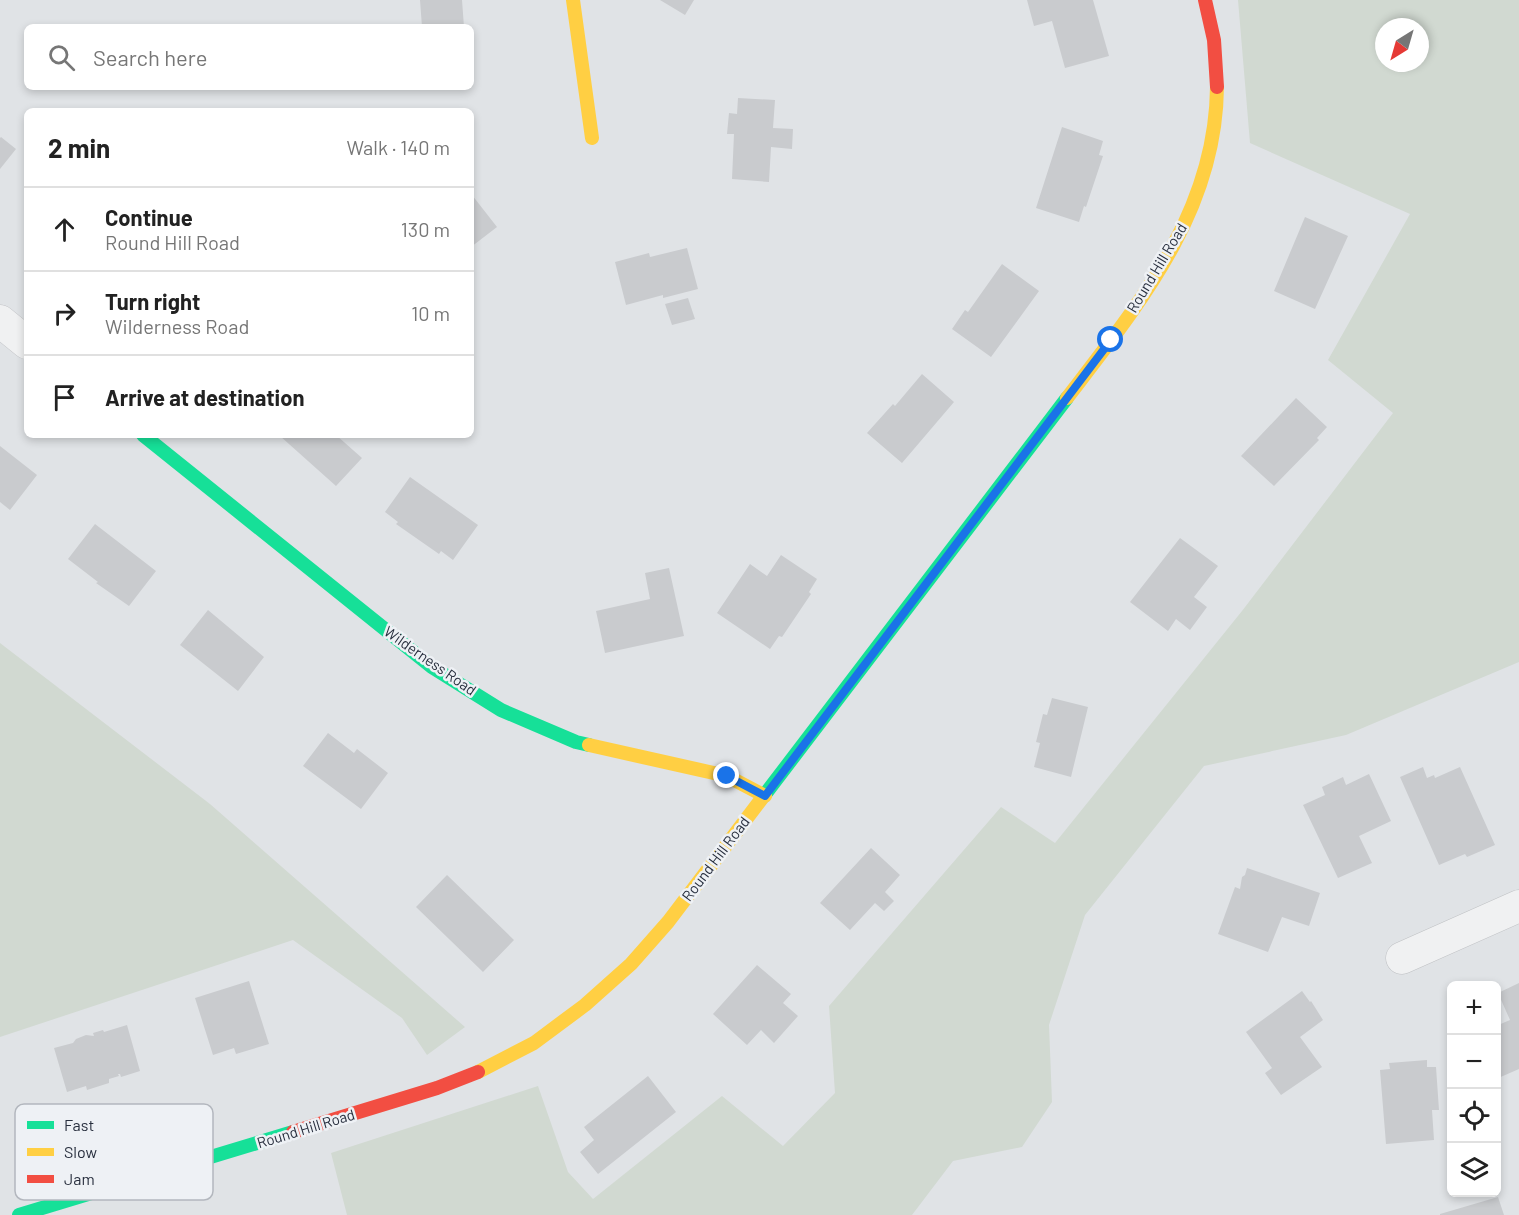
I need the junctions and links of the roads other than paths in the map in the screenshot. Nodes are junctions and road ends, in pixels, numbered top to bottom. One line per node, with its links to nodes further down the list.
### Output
1 (573, 0): 3 (street)
2 (1204, 0): 7 (street, Round Hill Road)
3 (592, 138)
4 (0, 321): 5 (street)
5 (24, 341)
6 (147, 438): 7 (street, Wilderness Road)
7 (765, 796): 10 (street, Round Hill Road)
8 (1519, 906): 9 (street)
9 (1402, 958)
10 (213, 1157)
11 (69, 1200): 12 (street, Round Hill Road)
12 (19, 1215)

